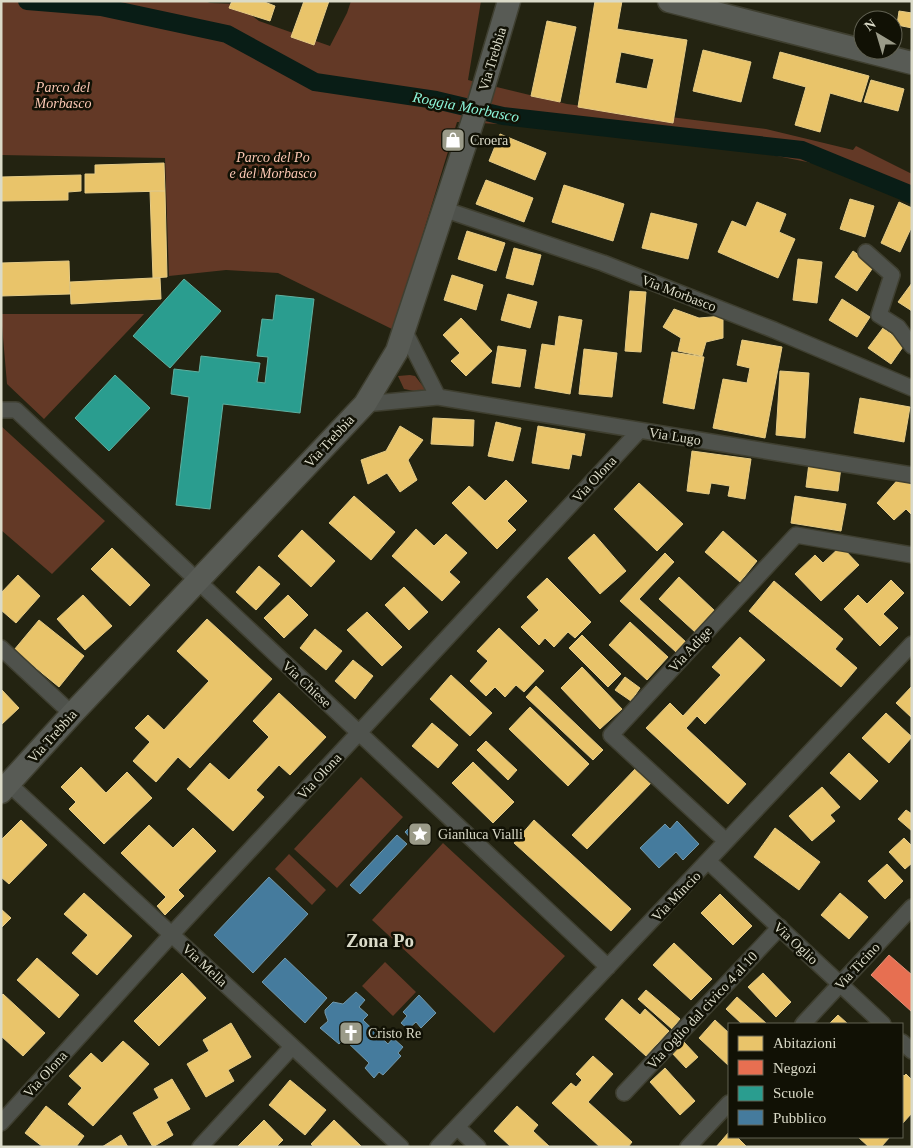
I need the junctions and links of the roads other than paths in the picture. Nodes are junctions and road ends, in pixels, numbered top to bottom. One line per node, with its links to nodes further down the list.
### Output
1 (509, 1): 4 (street, Via Trebbia)
2 (669, 1): 3 (street)
3 (912, 63)
4 (443, 209): 6 (street, Via Trebbia); 8 (street, Via Morbasco)
5 (866, 252): 7 (street)
6 (404, 330): 9 (street); 10 (street, Via Trebbia)
7 (912, 346)
8 (912, 388)
9 (438, 397): 10 (street, Via Lugo); 12 (street, Via Lugo)
10 (365, 404): 15 (street, Via Trebbia)
11 (1, 410): 15 (street, Via Chiese)
12 (639, 431): 13 (street, Via Lugo); 19 (street, Via Olona)
13 (912, 475)
14 (912, 555): 21 (street, Via Adige)
15 (198, 581): 18 (street, Via Trebbia); 19 (street, Via Chiese)
16 (912, 644): 21 (street, Via Mincio)
17 (1, 648): 18 (street)
18 (72, 714): 20 (street, Via Trebbia)
19 (359, 732): 25 (street, Via Olona); 26 (street, Via Chiese)
20 (5, 788): 25 (street, Via Mella)
21 (726, 841): 22 (street, Via Mincio)
22 (709, 862): 24 (street, Via Oglio); 26 (street, Via Mincio)
23 (912, 907): 27 (street, Via Ticino)
24 (780, 928): 27 (street, Via Oglio); 31 (street, Via Oglio dal civico 4 al 10)
25 (172, 934): 30 (street, Via Mella); 33 (street, Via Olona)
26 (608, 967): 34 (street, Via Mincio)
27 (840, 984): 28 (street, Via Ticino); 29 (street, Via Oglio)
28 (804, 1023)
29 (882, 1023)
30 (292, 1047): 35 (street); 36 (street, Via Mella)
31 (624, 1093)
32 (728, 1104): 39 (street)
33 (1, 1123)
34 (457, 1127): 37 (street, Via Mincio); 38 (street)
35 (200, 1147)
36 (401, 1147)
37 (438, 1147)
38 (478, 1147)
39 (688, 1147)

